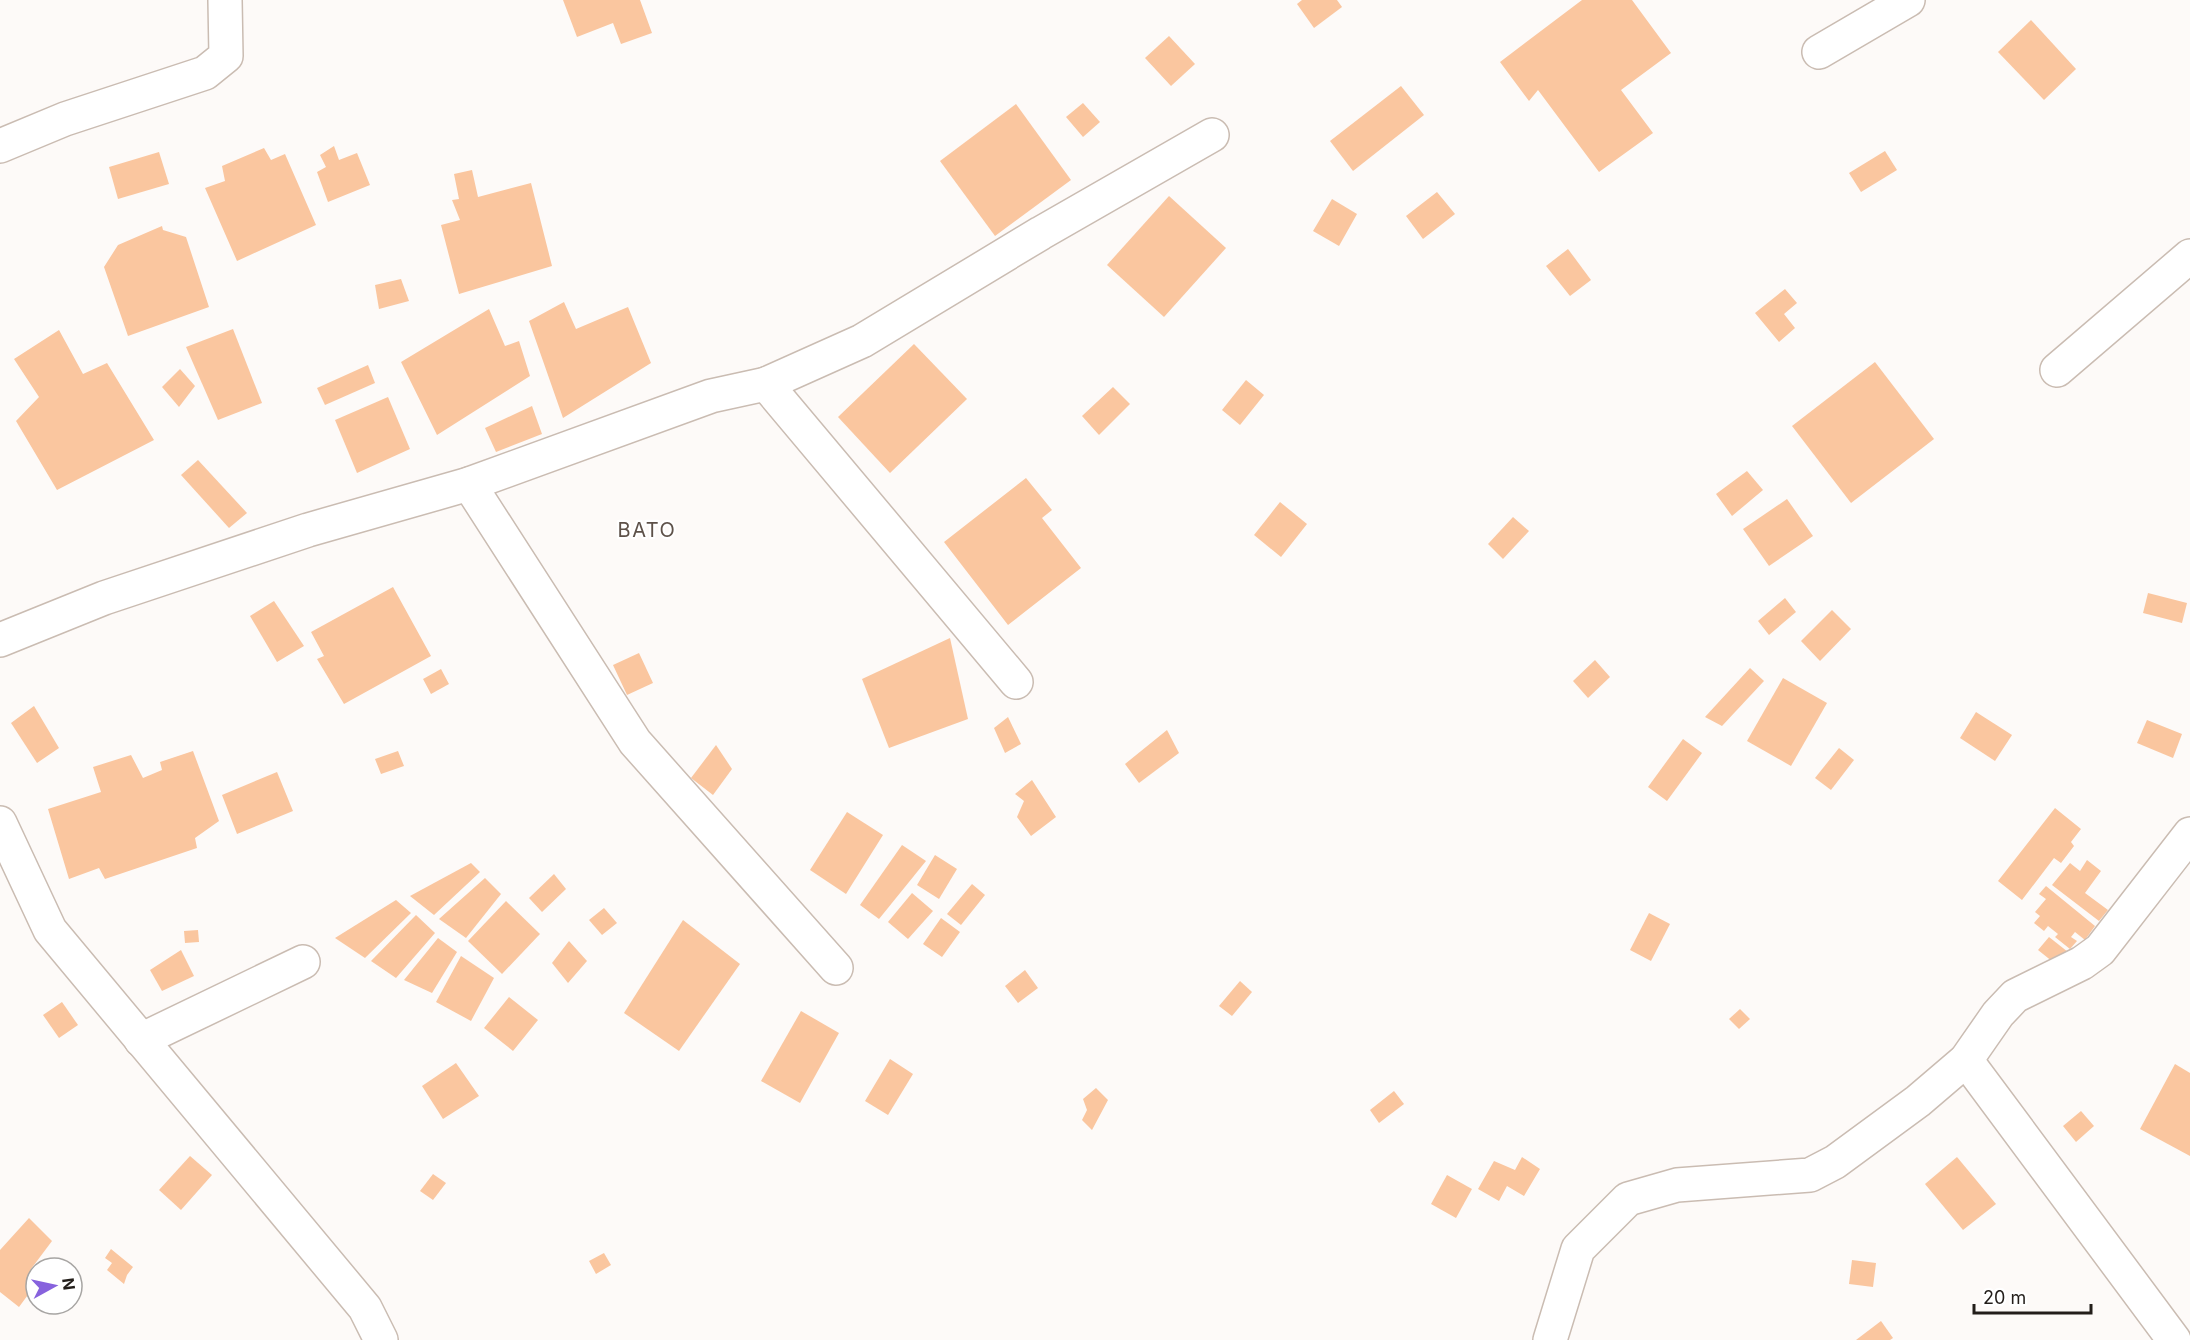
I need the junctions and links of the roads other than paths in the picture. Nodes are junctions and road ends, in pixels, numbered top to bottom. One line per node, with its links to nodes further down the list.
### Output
1 (225, 0): 5 (street)
2 (1908, 0): 3 (street)
3 (1819, 52)
4 (1212, 135): 8 (street)
5 (0, 146)
6 (2190, 256): 7 (street)
7 (2057, 370)
8 (766, 384): 9 (street); 11 (street)
9 (469, 484): 10 (street); 15 (street)
10 (0, 640)
11 (1016, 682)
12 (0, 824): 16 (street)
13 (2190, 834): 17 (street)
14 (303, 962): 16 (street)
15 (836, 968)
16 (141, 1040): 18 (street)
17 (1966, 1060): 19 (street); 20 (street)
18 (381, 1340)
19 (1550, 1340)
20 (2174, 1340)

